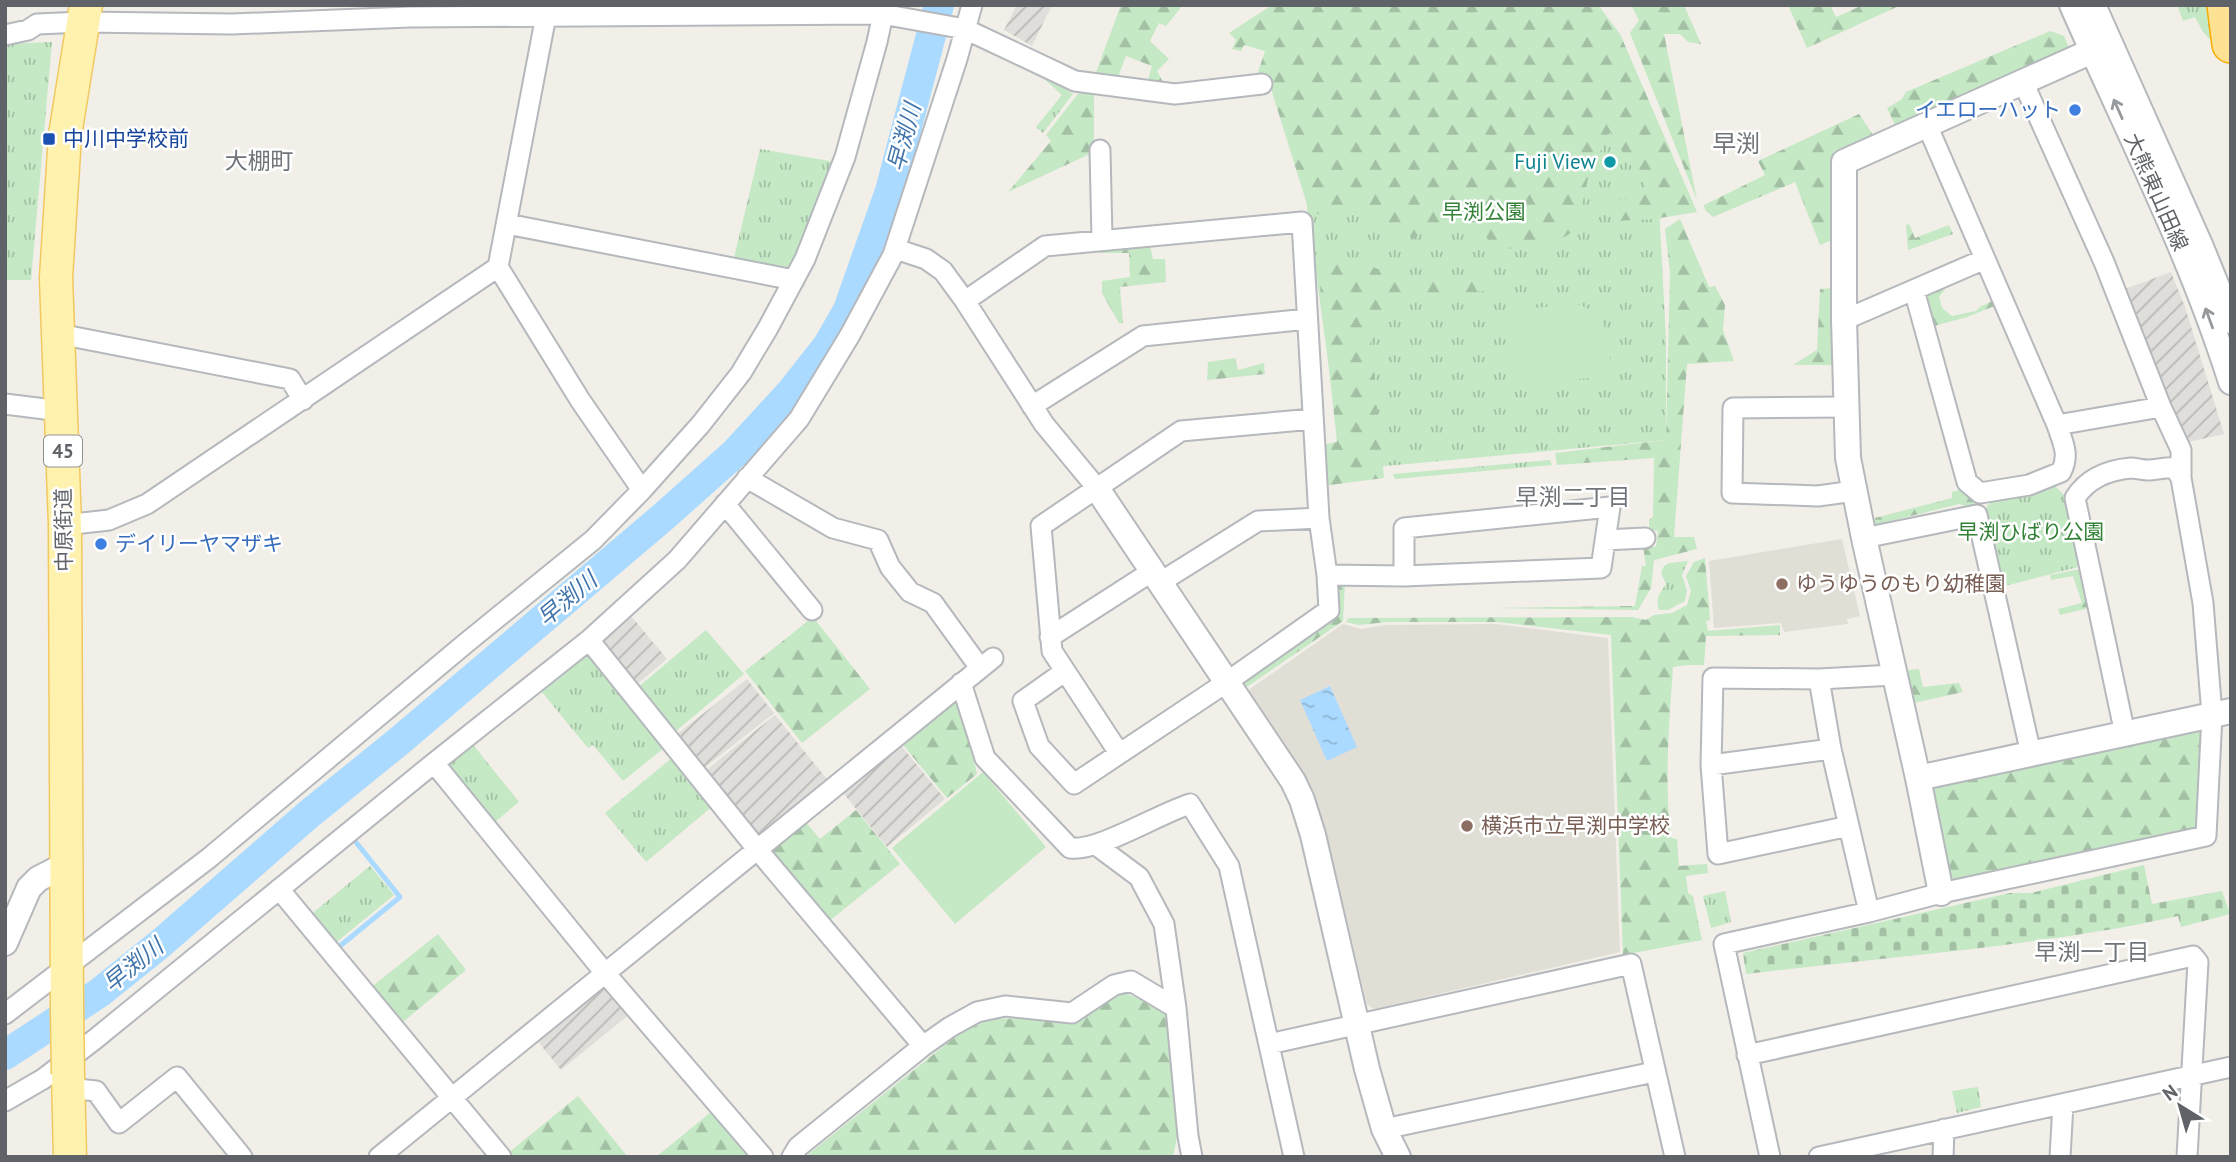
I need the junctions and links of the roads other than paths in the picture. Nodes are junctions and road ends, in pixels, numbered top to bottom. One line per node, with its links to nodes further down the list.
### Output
1 (972, 5): 7 (street)
2 (2071, 5): 9 (street, 大熊東山田線)
3 (2093, 5): 9 (street, 大熊東山田線)
4 (547, 10): 5 (street); 6 (street); 14 (street)
5 (883, 10): 7 (street); 19 (street)
6 (85, 14): 8 (street); 25 (main road, 中原街道 / 45)
7 (965, 29): 11 (street); 16 (street)
8 (5, 35)
9 (2101, 47): 10 (street); 24 (street, 大熊東山田線); 26 (street, 大熊東山田線, one-way to 9)
10 (2023, 82): 12 (street); 31 (street)
11 (1262, 84)
12 (1927, 125): 17 (street); 23 (street)
13 (1100, 150): 15 (street)
14 (507, 224): 18 (street); 19 (street)
15 (1102, 239): 21 (street); 22 (street)
16 (896, 249): 21 (street); 35 (street)
17 (1985, 259): 20 (street); 34 (street)
18 (498, 267): 27 (street); 38 (street)
19 (794, 279): 38 (street)
20 (1914, 290): 23 (street); 34 (street)
21 (965, 301): 29 (street)
22 (1307, 319): 29 (street); 33 (street)
23 (1844, 320): 30 (street)
24 (2231, 321)
25 (59, 334): 27 (street); 32 (main road, 中原街道 / 45)
26 (2231, 382)
27 (303, 400): 42 (street)
28 (5, 404): 32 (street)
29 (1032, 406): 37 (street)
30 (1847, 407): 39 (street); 39 (street)
31 (2161, 407): 34 (street); 36 (street)
32 (61, 411): 42 (main road, 中原街道 / 45)
33 (1313, 419): 37 (street); 41 (street)
34 (2057, 425)
35 (747, 478): 40 (street); 55 (street)
36 (2181, 478): 57 (street); 58 (street)
37 (1096, 487): 48 (street); 50 (street)
38 (642, 490): 73 (street)
39 (1854, 491): 44 (street)
40 (725, 505): 49 (street); 51 (street)
41 (1319, 518): 46 (street); 48 (street)
42 (65, 525): 68 (main road, 中原街道 / 45)
43 (1645, 538): 45 (street)
44 (1864, 538): 53 (street); 61 (street)
45 (1605, 540): 47 (street); 47 (street)
46 (1327, 575): 47 (street); 56 (street)
47 (1404, 576)
48 (1155, 577): 50 (street); 56 (street)
49 (813, 610)
50 (1050, 637): 52 (street)
51 (589, 639): 62 (street); 67 (street)
52 (1064, 672): 60 (street); 60 (street)
53 (1894, 675): 54 (street); 64 (street)
54 (1819, 679): 59 (street); 63 (street)
55 (961, 682): 66 (street); 67 (street)
56 (1227, 682): 60 (street); 77 (street)
57 (2221, 713): 58 (street); 70 (street)
58 (2125, 734): 61 (street)
59 (1831, 749): 63 (street); 65 (street)
60 (1119, 753)
61 (2031, 754): 64 (street)
62 (434, 763): 69 (street); 74 (street)
63 (1711, 765): 65 (street)
64 (1918, 778): 70 (street)
65 (1849, 826): 71 (street)
66 (1096, 845): 75 (street); 78 (street)
67 (757, 849): 74 (street); 79 (street)
68 (67, 864): 72 (street); 73 (main road, 中原街道 / 45)
69 (279, 890): 85 (street); 86 (street)
70 (1941, 893): 71 (street)
71 (1869, 912): 80 (street)
72 (5, 943)
73 (66, 971): 76 (street); 84 (main road, 45, bridge)
74 (605, 972): 85 (street); 95 (street)
75 (1176, 1008): 79 (street); 90 (street)
76 (5, 1014)
77 (1357, 1026): 78 (street); 82 (street); 88 (street)
78 (1269, 1044): 99 (street)
79 (923, 1046): 96 (street)
80 (1747, 1055): 83 (street); 102 (street)
81 (2231, 1067): 83 (street)
82 (1654, 1072): 88 (street); 101 (street)
83 (2192, 1075): 87 (street); 106 (street)
84 (68, 1081): 91 (main road, 45); 92 (street)
85 (453, 1097): 93 (street); 94 (street)
86 (5, 1101)
87 (2063, 1104): 89 (street); 105 (street)
88 (1384, 1129): 100 (street)
89 (1944, 1129): 103 (street); 104 (street)
90 (1188, 1136): 97 (street); 98 (street)
91 (70, 1157)
92 (242, 1157)
93 (379, 1157)
94 (501, 1157)
95 (762, 1157)
96 (792, 1157)
97 (1177, 1157)
98 (1192, 1157)
99 (1294, 1157)
100 (1398, 1157)
101 (1675, 1157)
102 (1770, 1157)
103 (1819, 1157)
104 (1943, 1157)
105 (2060, 1157)
106 (2187, 1157)

